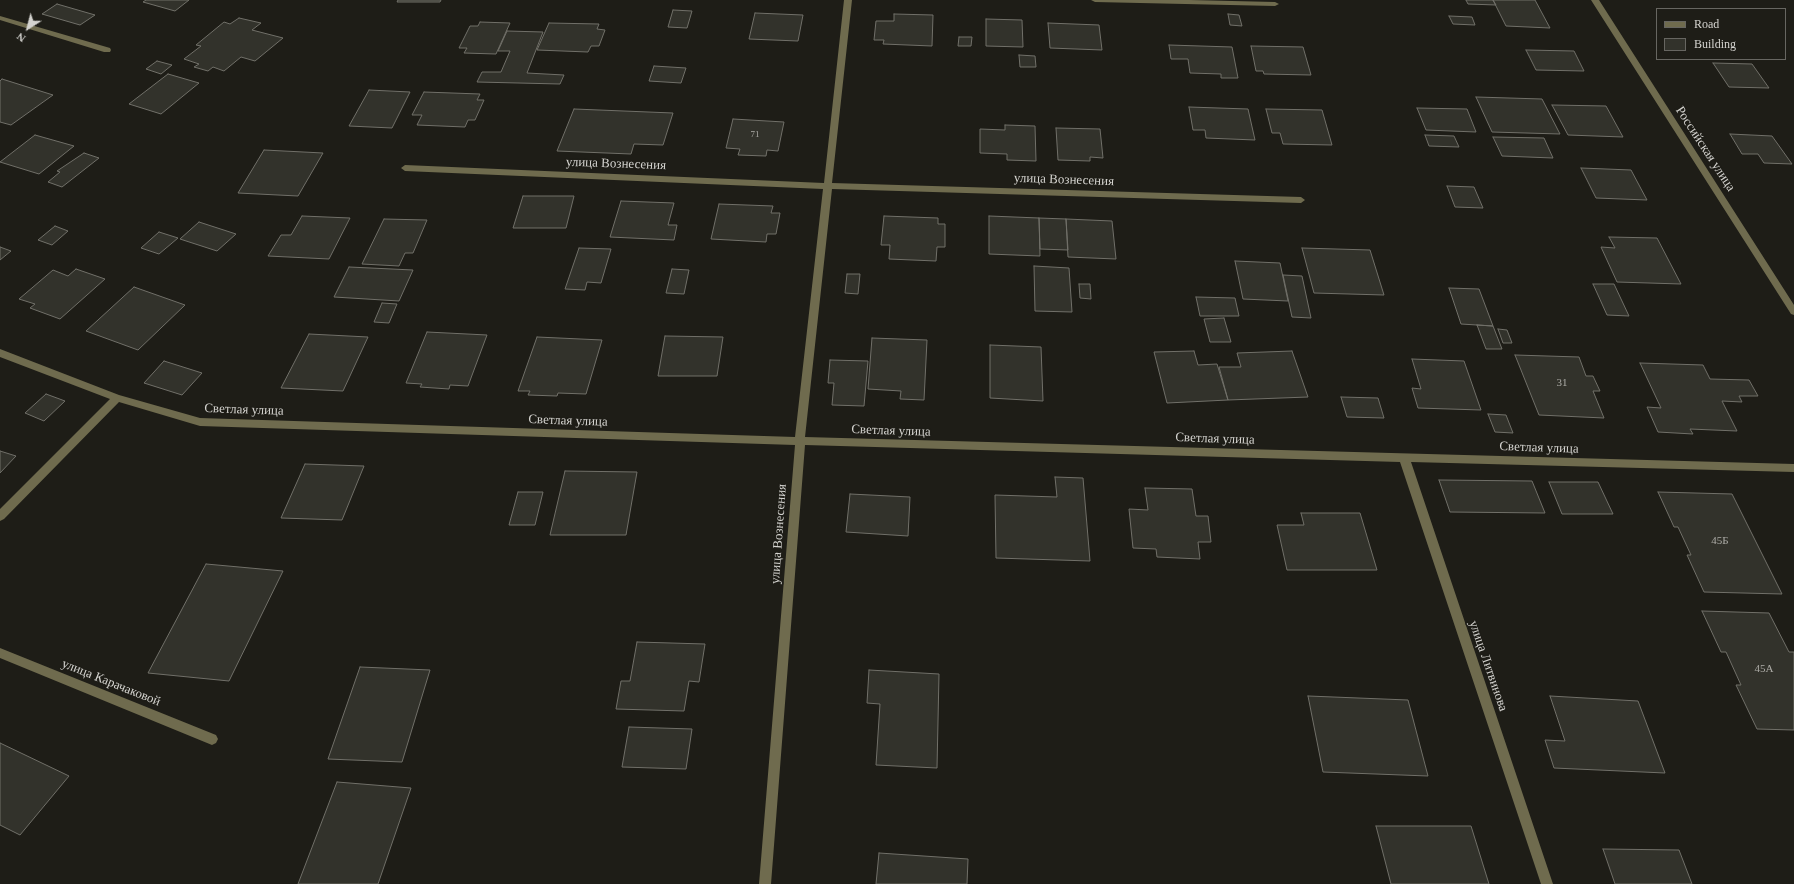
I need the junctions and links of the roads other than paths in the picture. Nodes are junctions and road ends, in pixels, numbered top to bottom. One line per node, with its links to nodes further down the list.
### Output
1 (848, 0): 8 (street, улица Вознесения)
2 (1095, 0): 4 (street)
3 (1595, 0): 10 (street, Российская улица)
4 (1275, 4)
5 (0, 18): 6 (street)
6 (107, 50)
7 (404, 168): 8 (street, улица Вознесения)
8 (827, 186): 9 (street, улица Вознесения); 13 (street, улица Вознесения)
9 (1301, 200)
10 (1794, 312)
11 (0, 353): 12 (street, Светлая улица)
12 (117, 398): 13 (street, Светлая улица); 16 (street)
13 (800, 441): 14 (street, Светлая улица); 19 (street, улица Вознесения)
14 (1404, 457): 15 (street, Светлая улица); 20 (street, улица Литвинова)
15 (1794, 468)
16 (0, 516)
17 (0, 653): 18 (street, улица Карачаковой)
18 (212, 739)
19 (765, 884)
20 (1547, 884)

